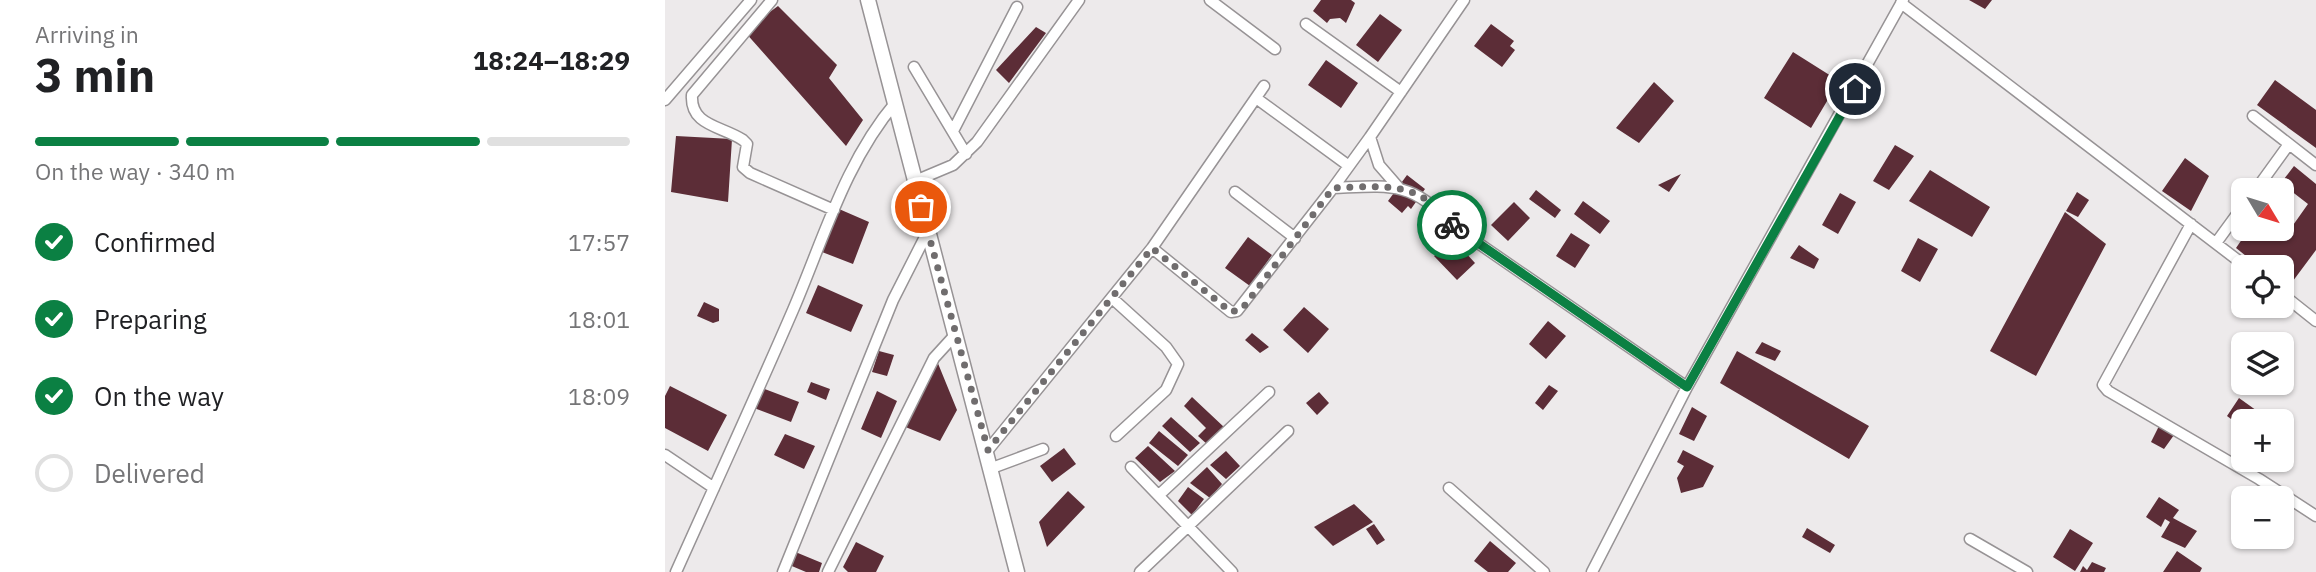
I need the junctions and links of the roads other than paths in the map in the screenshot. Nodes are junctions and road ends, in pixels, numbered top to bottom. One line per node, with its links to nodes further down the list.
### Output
1 (751, 0): 15 (street)
2 (772, 0): 29 (street)
3 (868, 0): 16 (main road)
4 (1079, 0): 21 (street)
5 (1210, 0): 10 (street)
6 (1464, 0): 13 (street)
7 (1902, 2): 31 (street); 41 (street)
8 (1017, 7): 18 (street)
9 (1306, 24): 13 (street)
10 (1275, 48)
11 (914, 67): 18 (street)
12 (1264, 86): 14 (street)
13 (1401, 92): 19 (street)
14 (1256, 98): 23 (street); 35 (street)
15 (665, 100)
16 (896, 102): 25 (main road); 29 (street)
17 (2253, 116): 20 (street)
18 (953, 131): 21 (street)
19 (1370, 137): 23 (street); 27 (street)
20 (2289, 144): 22 (street); 24 (street)
21 (966, 153): 25 (street)
22 (2316, 164)
23 (1349, 166): 26 (street)
24 (2264, 178)
25 (915, 181): 32 (main road)
26 (1333, 188): 27 (street); 33 (street)
27 (1399, 188): 41 (street)
28 (1235, 192): 33 (street)
29 (834, 210): 50 (street)
30 (2231, 222): 34 (street)
31 (2191, 224): 34 (street); 53 (street)
32 (927, 233): 40 (main road); 58 (street)
33 (1295, 238): 35 (street)
34 (2216, 243): 36 (street)
35 (1152, 248): 37 (street)
36 (2231, 255)
37 (1112, 298): 44 (street); 46 (street)
38 (2294, 304): 39 (street)
39 (2316, 321)
40 (955, 335): 46 (main road); 59 (street)
41 (1687, 387): 63 (street)
42 (1269, 393): 52 (street)
43 (1288, 431): 54 (street)
44 (1117, 436)
45 (1043, 449): 49 (street)
46 (988, 450): 49 (main road)
47 (665, 455): 50 (street)
48 (1131, 467): 52 (street)
49 (992, 468): 60 (main road)
50 (714, 488): 57 (street)
51 (1449, 488): 62 (street)
52 (1159, 495): 54 (street)
53 (2316, 516)
54 (1189, 525): 56 (street); 61 (street)
55 (1970, 539): 64 (street)
56 (1226, 570)
57 (676, 572)
58 (783, 572)
59 (828, 572)
60 (1017, 572)
61 (1140, 572)
62 (1544, 572)
63 (1591, 572)
64 (2027, 572)

